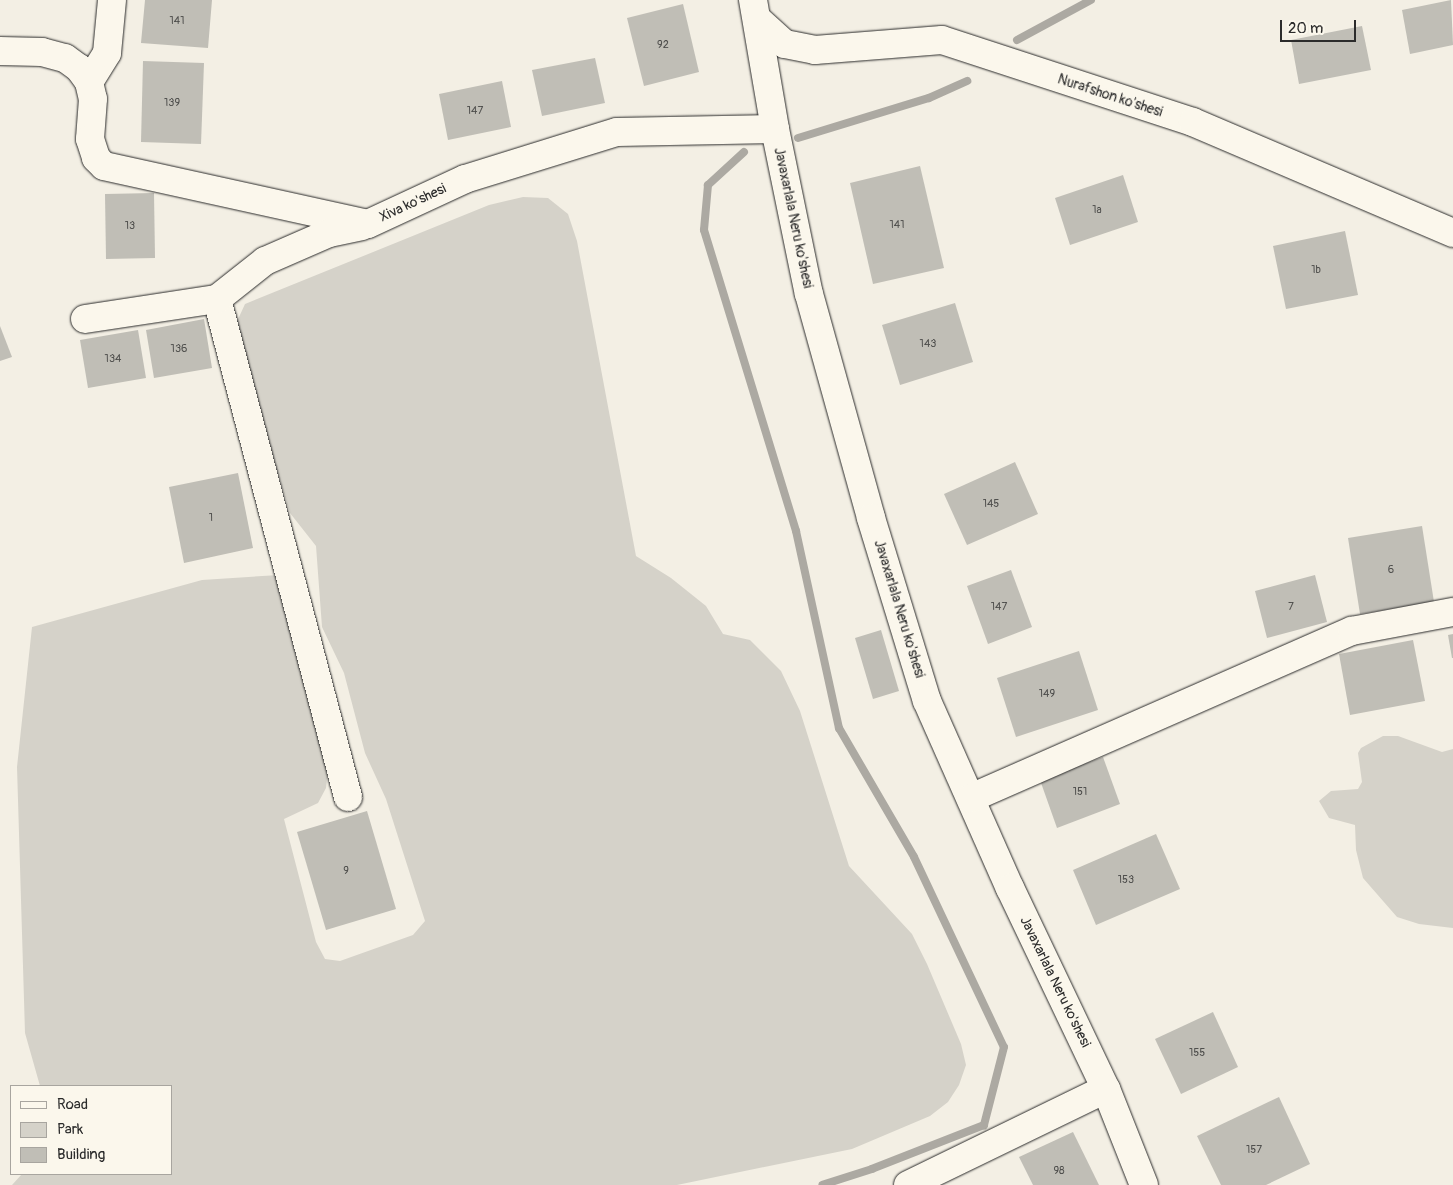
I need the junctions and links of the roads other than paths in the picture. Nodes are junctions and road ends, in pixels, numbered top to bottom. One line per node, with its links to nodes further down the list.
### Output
1 (112, 0): 4 (street)
2 (756, 10): 5 (street, Javaxarlala Neru ko'shesi); 7 (street, Nurafshon ko'shesi)
3 (0, 51): 4 (street)
4 (89, 82): 6 (street, Xiva ko'shesi)
5 (775, 129): 6 (street, Xiva ko'shesi); 12 (street, Javaxarlala Neru ko'shesi)
6 (368, 224): 8 (street)
7 (1453, 233)
8 (217, 299): 9 (street); 11 (street)
9 (85, 319)
10 (1453, 612): 12 (street)
11 (348, 797)
12 (971, 798): 13 (street, Javaxarlala Neru ko'shesi)
13 (1106, 1089): 14 (street); 15 (street, Javaxarlala Neru ko'shesi)
14 (908, 1185)
15 (1144, 1185)

